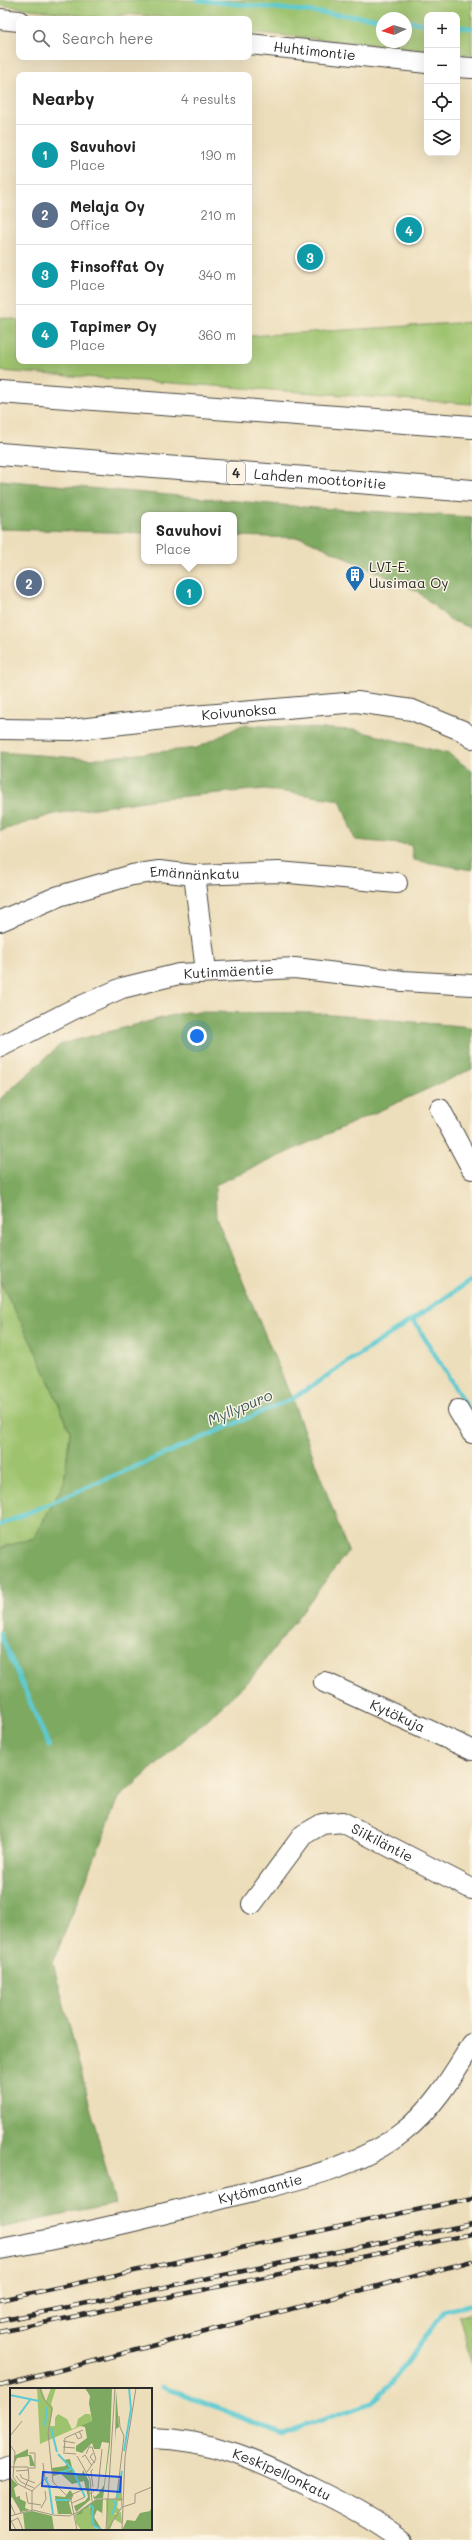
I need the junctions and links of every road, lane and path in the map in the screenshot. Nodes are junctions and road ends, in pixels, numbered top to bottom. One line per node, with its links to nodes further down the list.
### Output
1 (0, 19): 2 (street)
2 (16, 21)
3 (252, 44): 4 (street, Huhtimontie)
4 (424, 63)
5 (460, 66): 6 (street)
6 (472, 68)
7 (0, 392): 8 (highway)
8 (472, 427)
9 (0, 454): 10 (highway, Lahden moottoritie / 4)
10 (472, 491)
11 (0, 729): 12 (street, Koivunoksa)
12 (472, 738)
13 (194, 875): 14 (street, Emännänkatu); 15 (street, Emännänkatu); 16 (street)
14 (397, 883)
15 (0, 921)
16 (206, 971): 17 (street, Kutinmäentie); 18 (street, Kutinmäentie)
17 (472, 984)
18 (0, 1047)
19 (440, 1109): 20 (street)
20 (472, 1169)
21 (458, 1410): 22 (street)
22 (472, 1433)
23 (324, 1682): 24 (street, Kytökuja)
24 (472, 1750)
25 (472, 1889): 26 (street, Siikiläntie)
26 (252, 1904)
27 (472, 2044): 28 (street, Kytömaantie)
28 (0, 2250)
29 (152, 2438): 32 (street, Keskipellonkatu)
30 (10, 2466): 31 (street)
31 (0, 2470)
32 (402, 2540)

